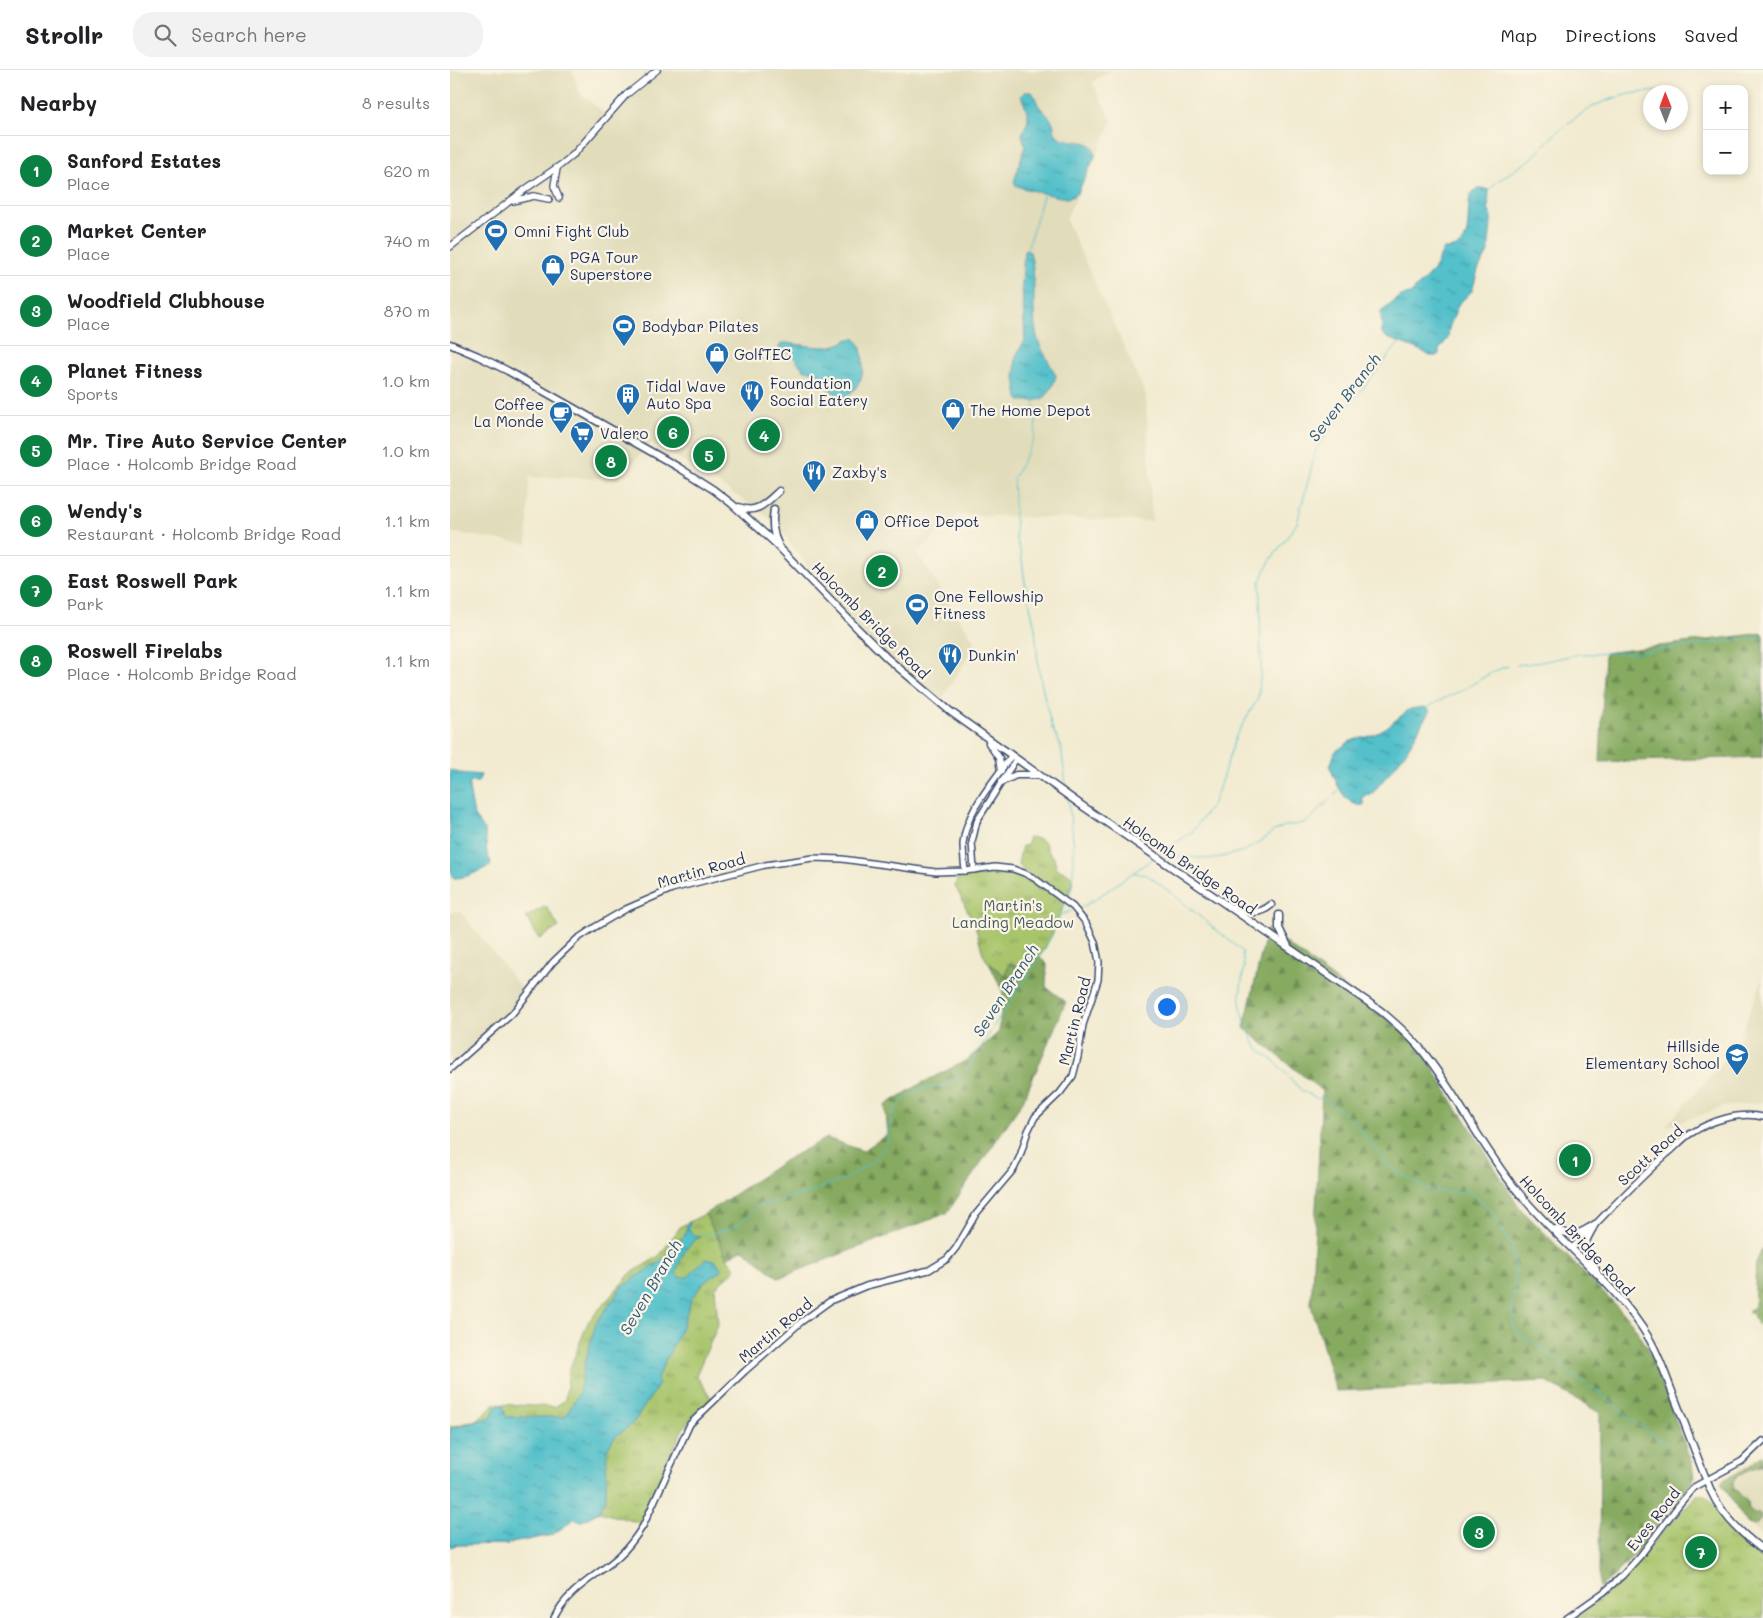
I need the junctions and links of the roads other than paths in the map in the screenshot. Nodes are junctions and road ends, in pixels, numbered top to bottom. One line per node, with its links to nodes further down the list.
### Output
1 (656, 70): 2 (main road)
2 (557, 168): 3 (main road); 5 (main road)
3 (559, 198)
4 (549, 199): 5 (main road)
5 (509, 202): 6 (main road)
6 (450, 247)
7 (450, 344): 9 (main road, Holcomb Bridge Road)
8 (778, 492): 9 (main road)
9 (732, 504): 11 (main road, Holcomb Bridge Road)
10 (774, 509): 11 (main road)
11 (782, 549): 12 (main road, Holcomb Bridge Road)
12 (985, 737): 13 (main road, Holcomb Bridge Road); 14 (main road)
13 (1014, 758): 14 (street); 15 (main road, Holcomb Bridge Road); 16 (street)
14 (1000, 771): 18 (street)
15 (1039, 775): 16 (main road); 19 (main road, Holcomb Bridge Road)
16 (1001, 782): 17 (street)
17 (974, 870): 18 (street, Martin Road); 32 (street, Martin Road)
18 (965, 871): 23 (street, Martin Road)
19 (1226, 905): 20 (main road); 22 (main road, Holcomb Bridge Road)
20 (1271, 905)
21 (1279, 915): 22 (main road)
22 (1290, 950): 26 (main road, Holcomb Bridge Road)
23 (450, 1069)
24 (1763, 1117): 25 (street, Scott Road)
25 (1595, 1224): 26 (main road); 27 (street, Scott Road); 28 (main road)
26 (1550, 1226): 27 (main road, Holcomb Bridge Road)
27 (1572, 1248): 28 (main road, Holcomb Bridge Road)
28 (1598, 1276): 30 (main road, Holcomb Bridge Road)
29 (1763, 1441): 30 (street, Eves Road)
30 (1707, 1479): 31 (main road, Holcomb Bridge Road); 33 (street, Eves Road)
31 (1763, 1550)
32 (554, 1618)
33 (1567, 1618)

